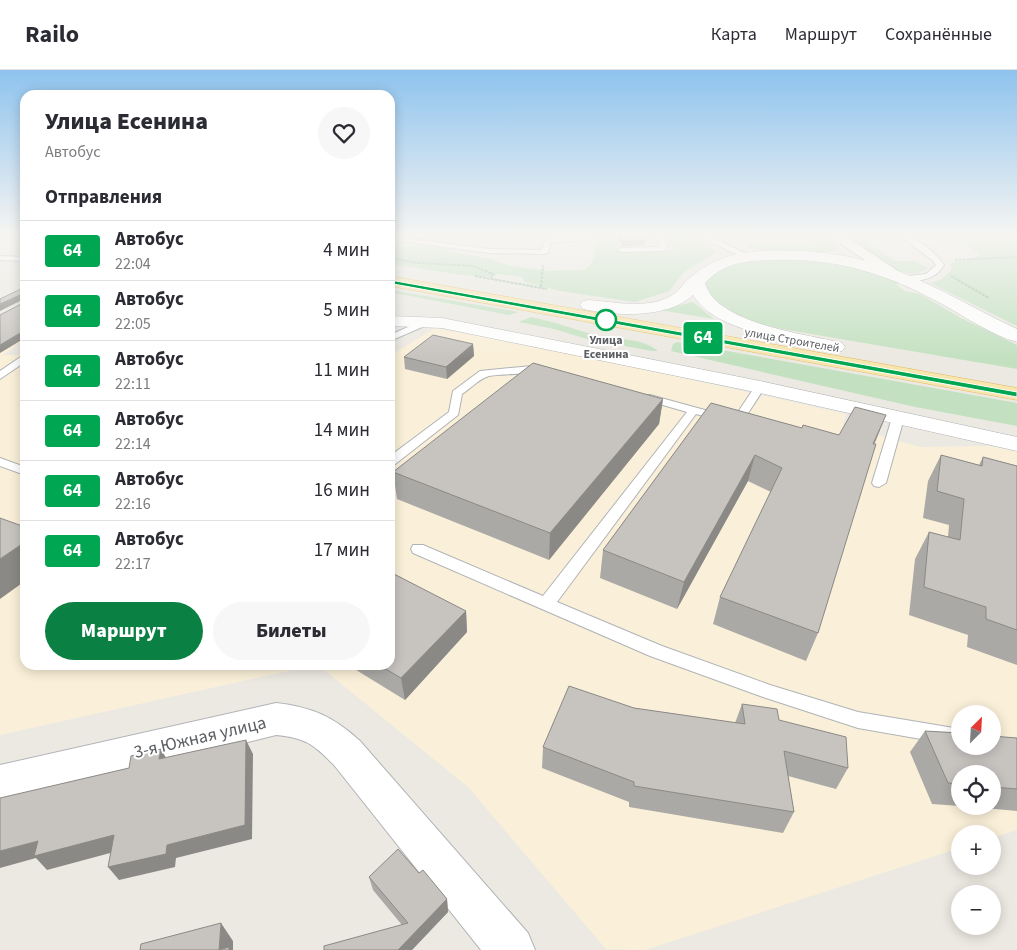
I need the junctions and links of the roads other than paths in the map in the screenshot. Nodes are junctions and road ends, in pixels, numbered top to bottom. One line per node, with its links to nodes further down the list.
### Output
1 (420, 276): 9 (main road, улица Строителей)
2 (701, 276): 7 (street)
3 (894, 276): 6 (street)
4 (897, 276): 6 (street)
5 (927, 276): 6 (lane)
6 (902, 279): 13 (street)
7 (696, 280): 9 (street); 14 (street)
8 (395, 283): 21 (main road, улица Строителей)
9 (589, 305): 14 (main road, улица Строителей)
10 (395, 321): 11 (street)
11 (426, 322): 12 (lane); 19 (street)
12 (395, 336)
13 (1017, 336)
14 (835, 347): 18 (main road, улица Строителей)
15 (20, 361): 17 (lane)
16 (553, 372): 25 (lane)
17 (0, 376)
18 (1017, 378)
19 (760, 387): 22 (lane); 23 (street)
20 (637, 394): 22 (lane)
21 (1017, 394)
22 (694, 410): 30 (lane)
23 (898, 418): 24 (street); 28 (lane)
24 (1017, 444)
25 (395, 458)
26 (0, 462): 27 (lane)
27 (20, 469)
28 (879, 482)
29 (418, 549): 30 (lane)
30 (546, 604): 31 (lane)
31 (951, 736)
32 (0, 784): 33 (street, 3-я Южная улица)
33 (511, 950)

